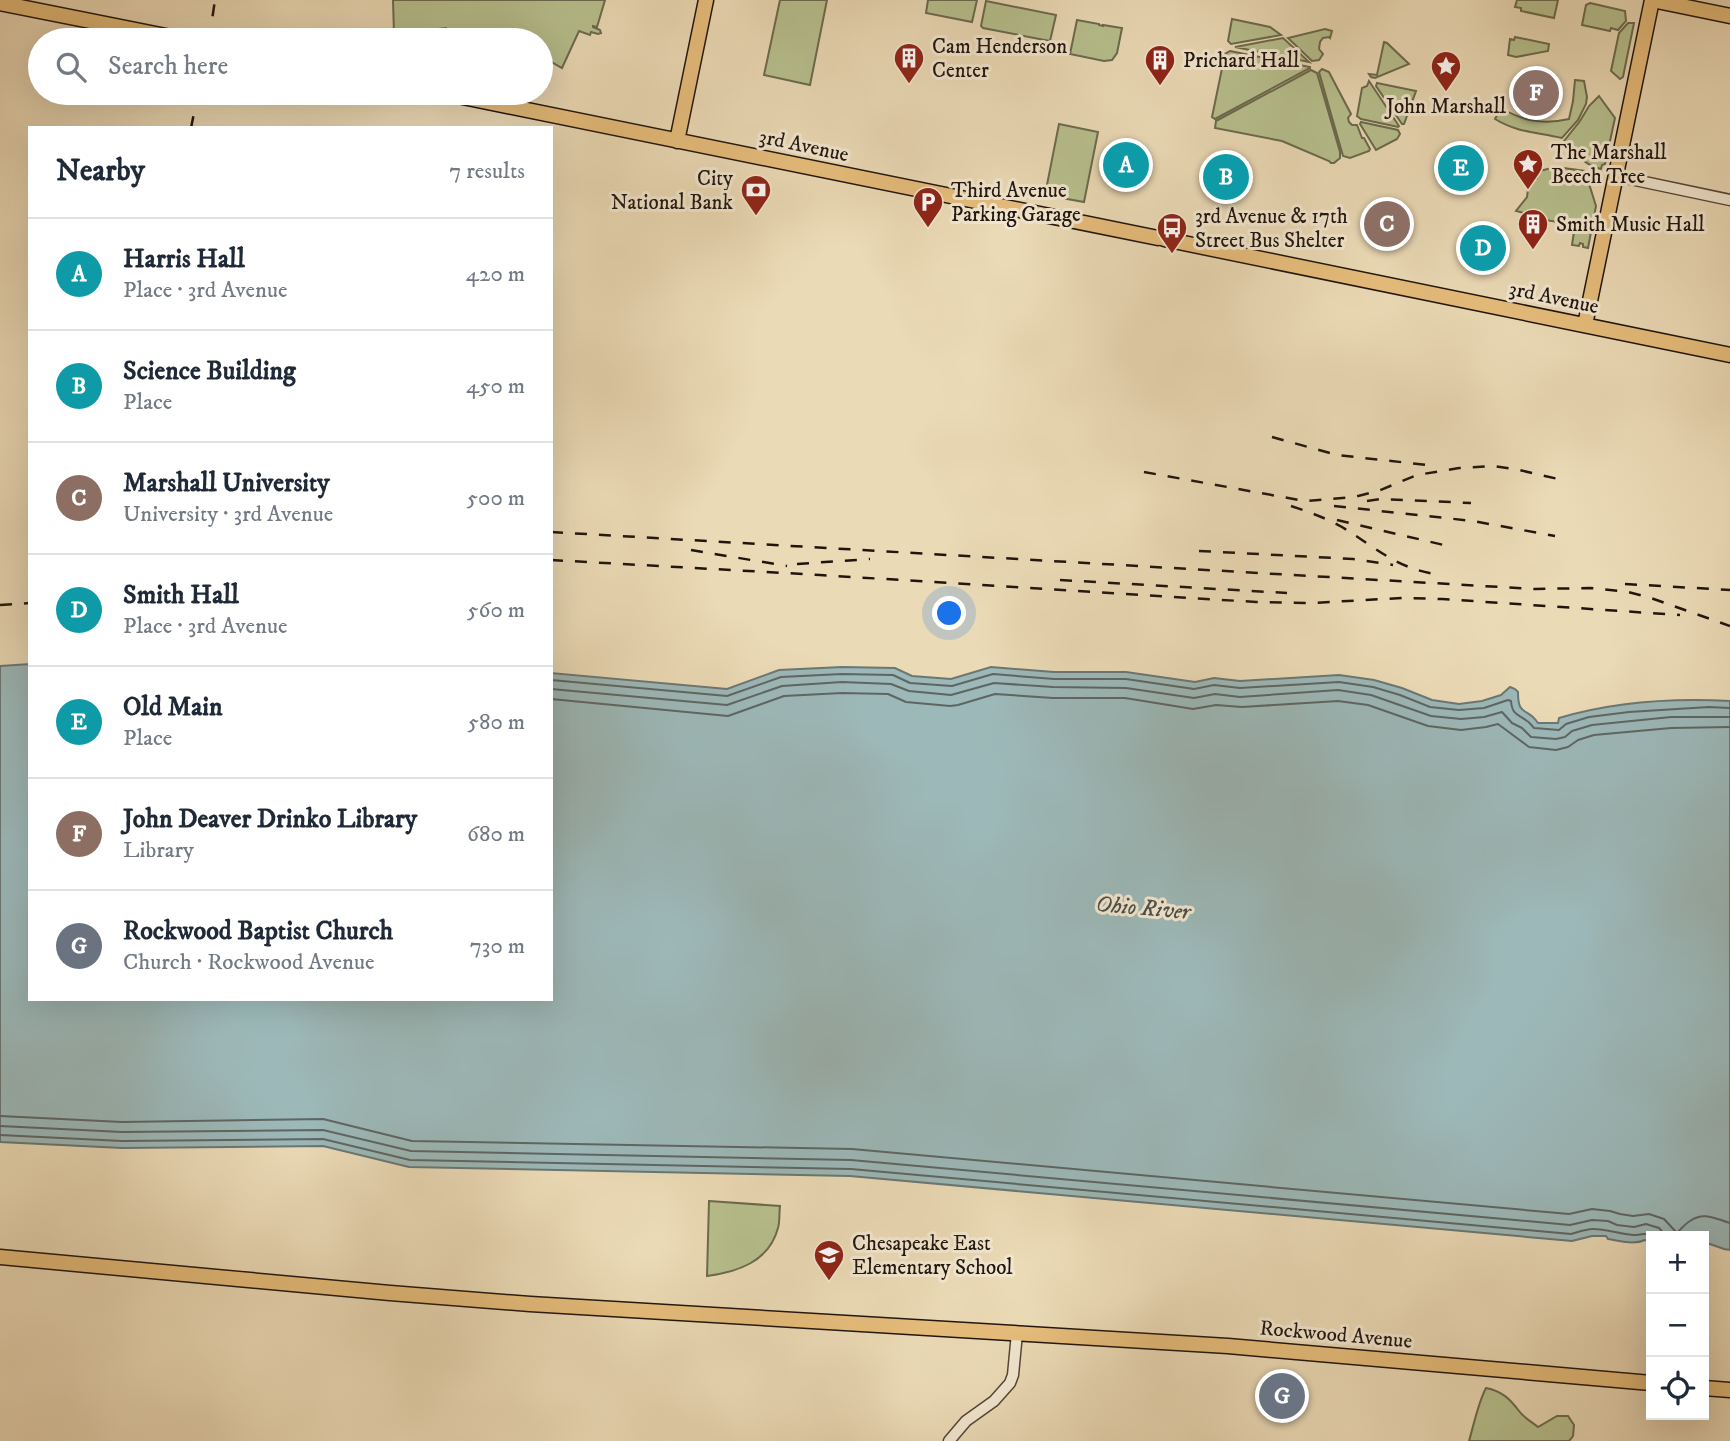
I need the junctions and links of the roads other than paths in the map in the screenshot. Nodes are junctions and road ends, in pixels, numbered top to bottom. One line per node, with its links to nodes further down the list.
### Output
1 (706, 0): 7 (main road)
2 (1652, 0): 4 (main road); 8 (main road)
3 (0, 3): 5 (main road)
4 (1730, 16)
5 (126, 28)
6 (502, 105): 7 (main road, 3rd Avenue)
7 (677, 141): 10 (main road, 3rd Avenue)
8 (1616, 176): 9 (street); 10 (main road)
9 (1730, 200)
10 (1585, 325): 11 (main road, 3rd Avenue)
11 (1730, 355)
12 (0, 1257): 13 (main road, Rockwood Avenue)
13 (1017, 1333): 14 (main road, Rockwood Avenue); 17 (street)
14 (1646, 1383)
15 (1709, 1388): 16 (main road)
16 (1730, 1390)
17 (949, 1441)

